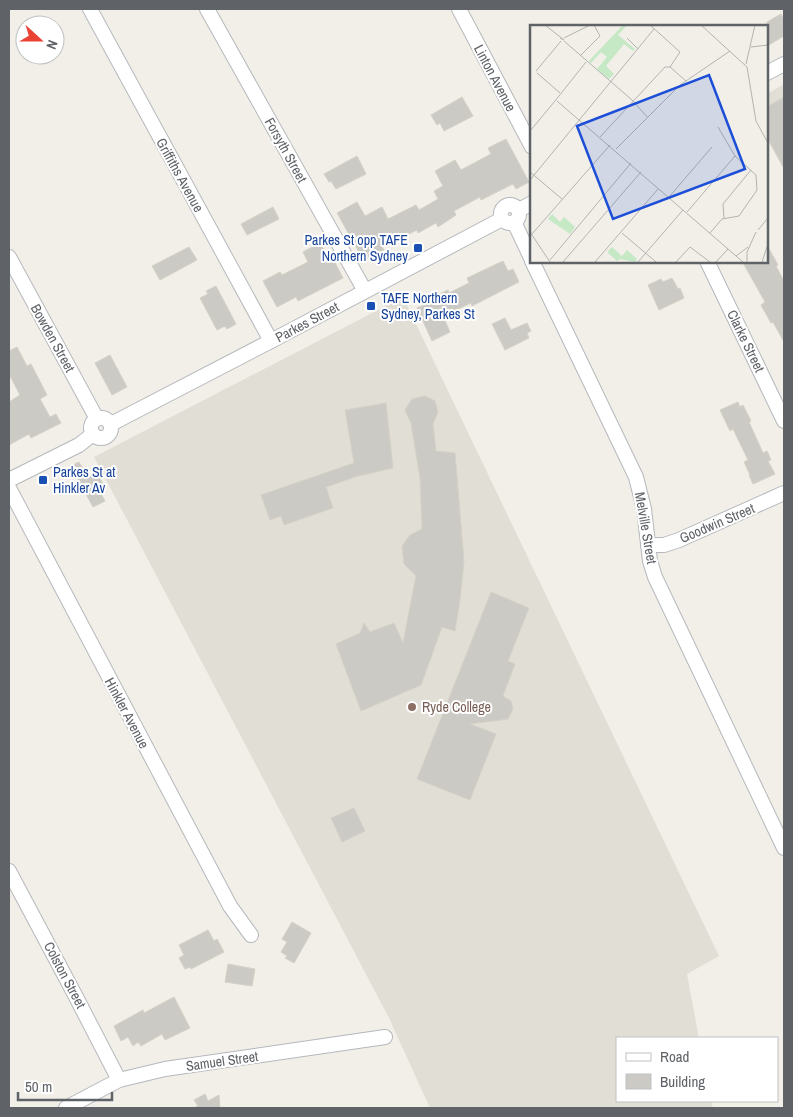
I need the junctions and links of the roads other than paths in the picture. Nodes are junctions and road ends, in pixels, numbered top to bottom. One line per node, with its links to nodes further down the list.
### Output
1 (90, 9): 14 (street, Griffiths Avenue)
2 (207, 9): 13 (street, Forsyth Street)
3 (459, 9): 6 (street, Linton Avenue)
4 (784, 64): 5 (street)
5 (768, 72)
6 (530, 143)
7 (530, 204): 8 (street, Parkes Street)
8 (511, 217): 10 (street, Melville Street); 13 (street, Parkes Street)
9 (9, 257): 15 (street, Bowden Street)
10 (530, 257)
11 (532, 262): 22 (street, Melville Street)
12 (707, 262): 16 (street, Clarke Street)
13 (365, 292): 14 (street, Parkes Street)
14 (271, 341): 17 (street, Parkes Street)
15 (97, 419): 17 (street); 18 (street)
16 (784, 421)
17 (111, 424): 18 (street)
18 (93, 434): 19 (street)
19 (9, 480)
20 (9, 488): 25 (street, Hinkler Avenue)
21 (784, 493): 22 (street, Goodwin Street)
22 (648, 546): 23 (street, Melville Street)
23 (784, 848)
24 (9, 871): 27 (street, Colston Street)
25 (252, 935)
26 (385, 1037): 27 (street, Samuel Street)
27 (119, 1080): 28 (street, Samuel Street)
28 (66, 1108)

